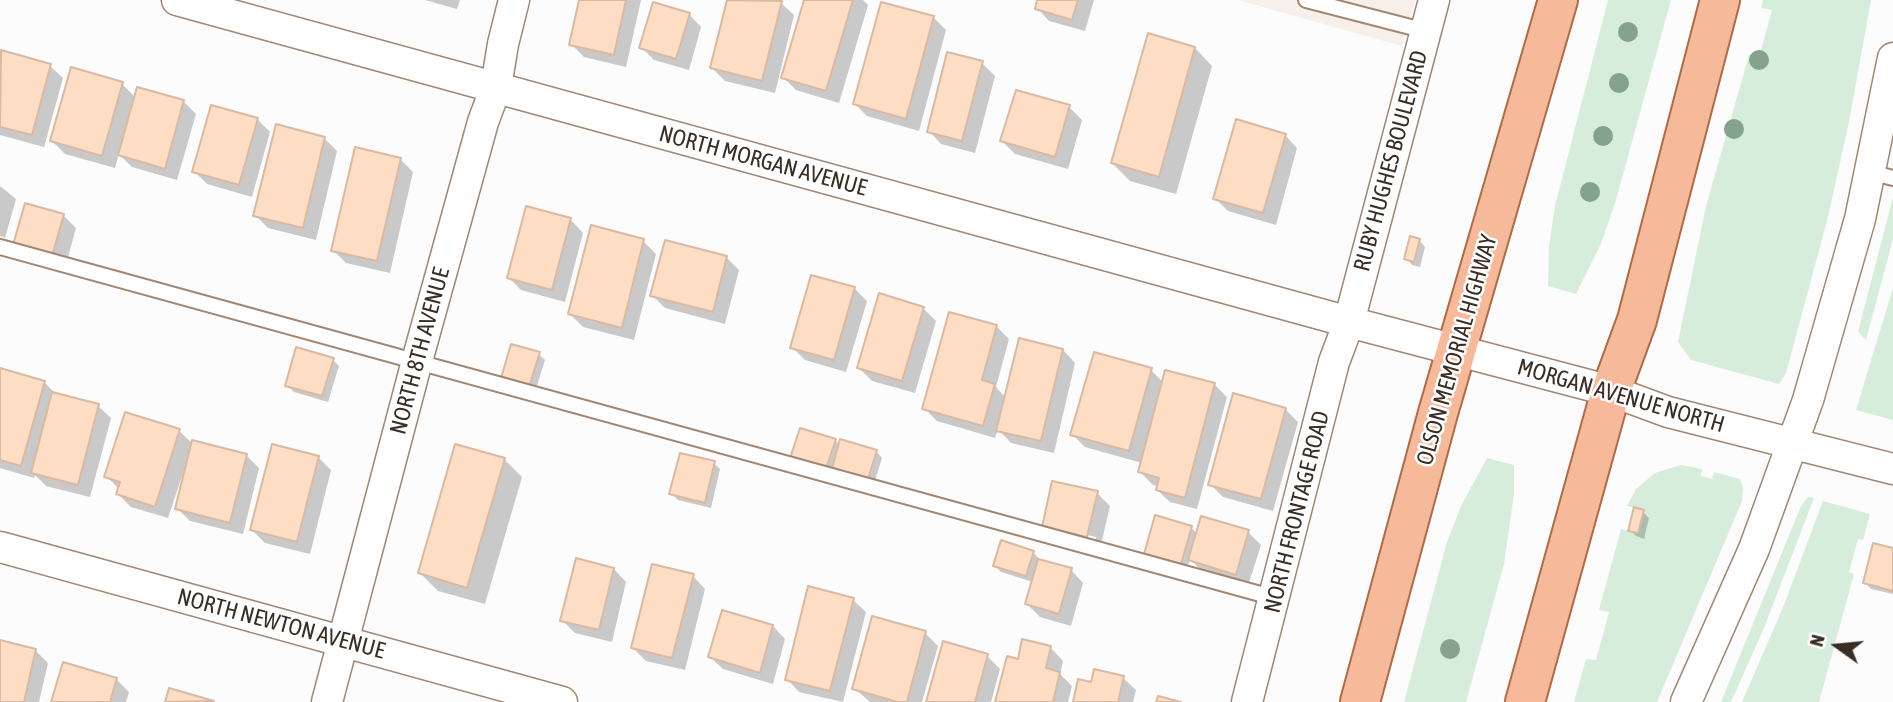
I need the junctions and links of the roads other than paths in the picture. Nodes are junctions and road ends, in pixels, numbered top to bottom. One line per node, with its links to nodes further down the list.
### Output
1 (177, 0): 9 (street, NORTH MORGAN AVENUE)
2 (514, 0): 9 (street, NORTH 8TH AVENUE)
3 (1306, 0): 7 (lane)
4 (1434, 0): 7 (street, RUBY HUGHES BOULEVARD)
5 (1558, 0): 13 (main road, OLSON MEMORIAL HIGHWAY)
6 (1720, 0): 15 (main road)
7 (1426, 31): 12 (street, RUBY HUGHES BOULEVARD)
8 (1893, 58): 10 (street)
9 (496, 87): 12 (street, NORTH MORGAN AVENUE); 14 (street, NORTH 8TH AVENUE)
10 (1881, 175): 16 (street)
11 (0, 247): 14 (lane)
12 (1349, 322): 13 (street, MORGAN AVENUE NORTH); 19 (street, NORTH FRONTAGE ROAD)
13 (1457, 351): 15 (street, MORGAN AVENUE NORTH); 24 (main road, OLSON MEMORIAL HIGHWAY)
14 (417, 361): 19 (lane); 20 (street, NORTH 8TH AVENUE)
15 (1611, 391): 16 (street, MORGAN AVENUE NORTH); 25 (main road)
16 (1792, 443): 17 (street, MORGAN AVENUE NORTH); 26 (street)
17 (1893, 470)
18 (0, 547): 20 (street, NORTH NEWTON AVENUE)
19 (1275, 598): 23 (street, NORTH FRONTAGE ROAD)
20 (343, 641): 21 (street, NORTH 8TH AVENUE); 22 (street, NORTH NEWTON AVENUE)
21 (327, 702)
22 (562, 702)
23 (1247, 702)
24 (1360, 702)
25 (1525, 702)
26 (1686, 702)

